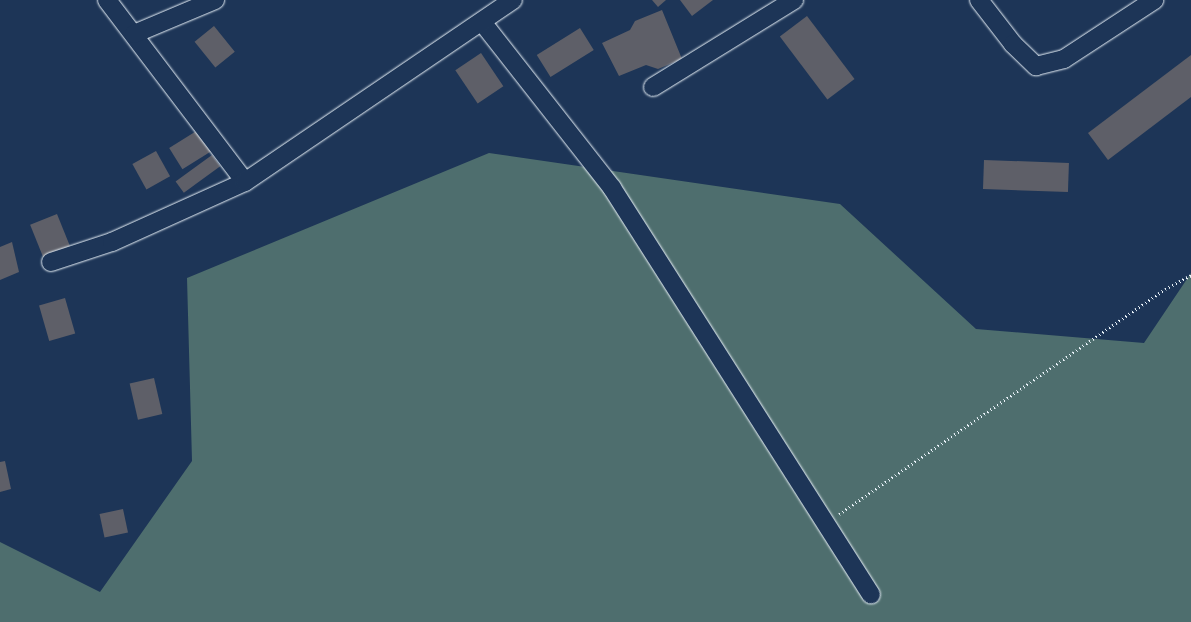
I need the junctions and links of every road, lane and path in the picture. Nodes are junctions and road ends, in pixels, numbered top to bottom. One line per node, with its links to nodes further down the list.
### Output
1 (107, 0): 8 (street)
2 (215, 0): 8 (street)
3 (513, 0): 7 (street)
4 (794, 0): 9 (street)
5 (979, 0): 6 (street)
6 (1154, 0)
7 (482, 22): 10 (street); 13 (street)
8 (134, 34): 10 (street)
9 (653, 87)
10 (244, 182): 11 (street)
11 (51, 262)
12 (1191, 275): 13 (path)
13 (826, 524): 14 (street)
14 (871, 595)

